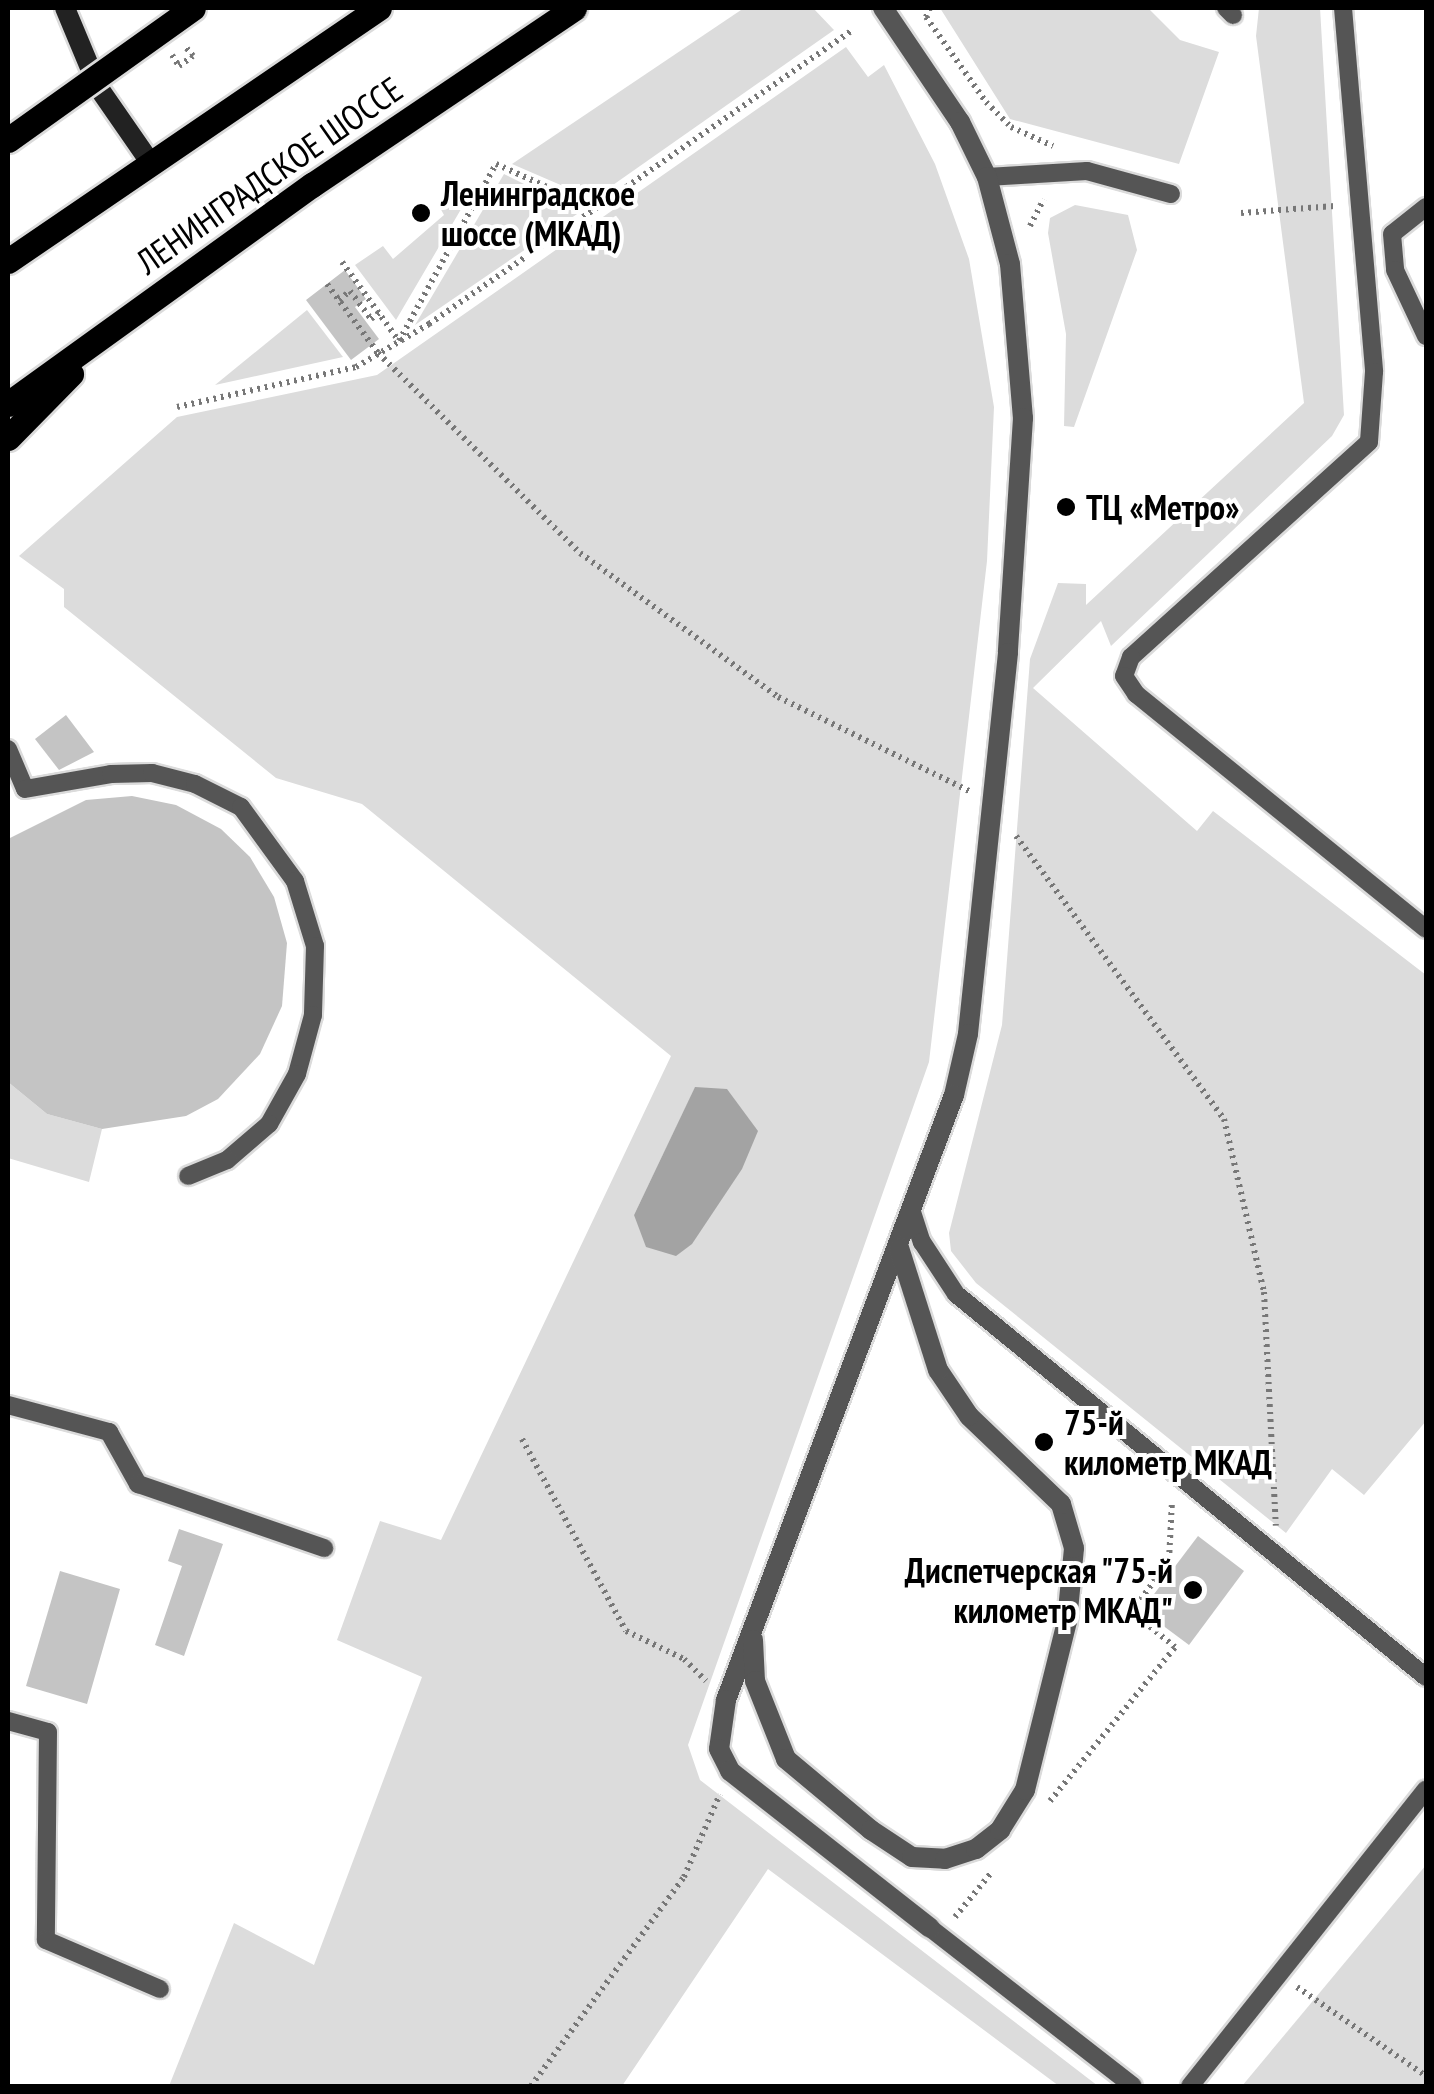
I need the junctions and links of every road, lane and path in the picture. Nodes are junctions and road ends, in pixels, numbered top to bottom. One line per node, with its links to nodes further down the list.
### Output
1 (64, 8): 11 (street)
2 (193, 8): 10 (main road, bridge)
3 (379, 8): 11 (main road)
4 (574, 8): 23 (main road, ЛЕНИНГРАДСКОЕ ШОССЕ)
5 (884, 8): 12 (street)
6 (930, 8): 8 (path)
7 (1344, 8): 14 (lane)
8 (926, 17)
9 (854, 29): 16 (path)
10 (8, 140)
11 (150, 162): 18 (main road)
12 (987, 176): 13 (lane); 31 (street)
13 (1171, 194)
14 (1360, 204): 17 (path); 33 (lane)
15 (1426, 207): 24 (lane)
16 (595, 209): 25 (path); 25 (path)
17 (1241, 213)
18 (8, 261)
19 (342, 262): 22 (path)
20 (327, 284): 21 (path)
21 (339, 300): 22 (path); 26 (path)
22 (380, 312): 25 (path)
23 (126, 319): 27 (main road, ЛЕНИНГРАДСКОЕ ШОССЕ); 29 (main road)
24 (1426, 336)
25 (399, 341): 26 (path)
26 (378, 353): 28 (path); 31 (path)
27 (8, 404)
28 (177, 407)
29 (8, 438)
30 (8, 749): 34 (lane)
31 (990, 802): 35 (street)
32 (1008, 846): 39 (path)
33 (1426, 930)
34 (188, 1176)
35 (912, 1212): 36 (street); 42 (lane)
36 (899, 1248): 41 (street); 41 (street)
37 (8, 1408): 40 (lane)
38 (522, 1439): 43 (path)
39 (1263, 1526)
40 (324, 1548)
41 (752, 1633): 43 (street)
42 (1423, 1667)
43 (726, 1700): 45 (street)
44 (8, 1721): 49 (lane)
45 (730, 1771): 47 (street); 51 (path)
46 (1426, 1789): 48 (lane)
47 (930, 1928): 52 (lane)
48 (1279, 1974): 50 (path); 53 (lane)
49 (160, 1989)
50 (1426, 2076)
51 (531, 2086)
52 (1133, 2086)
53 (1190, 2086)

